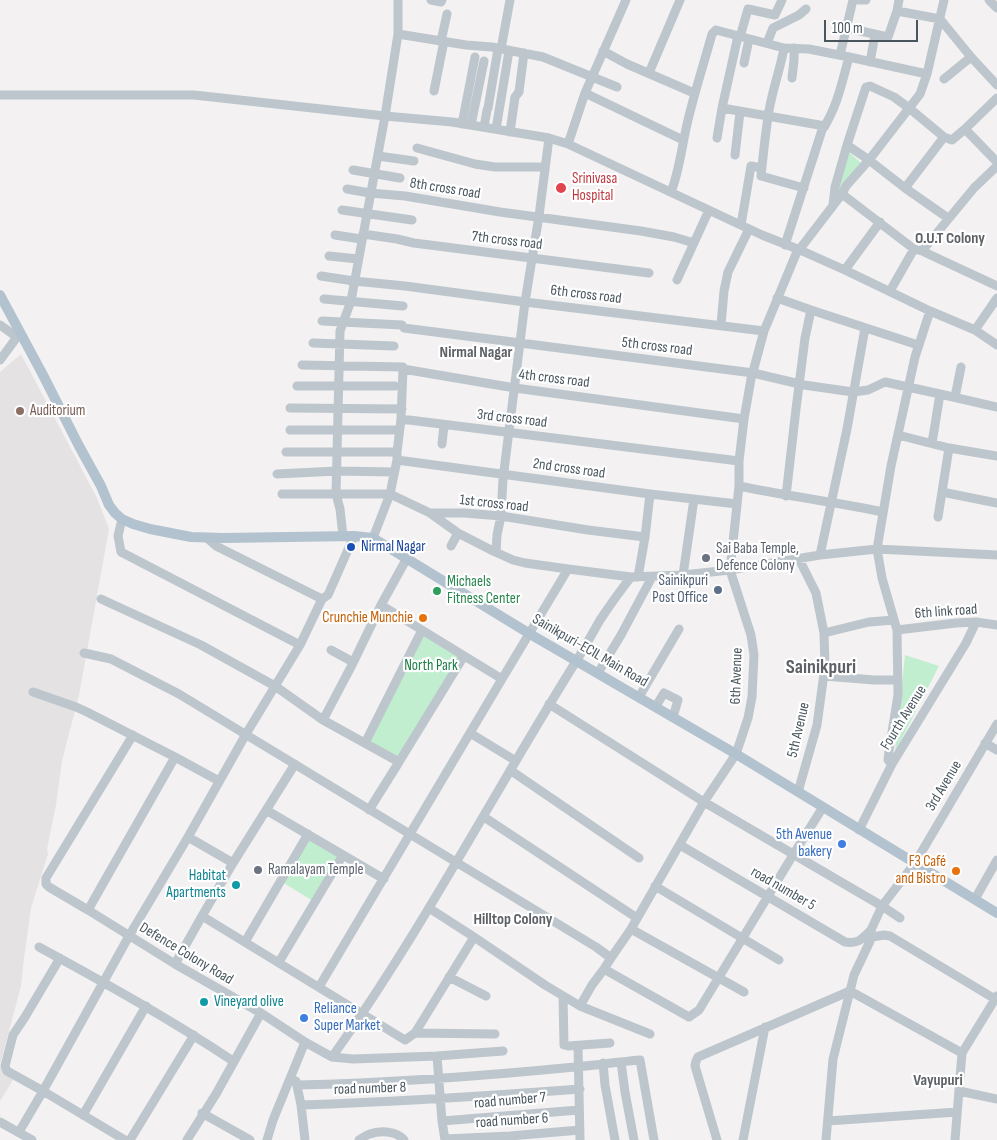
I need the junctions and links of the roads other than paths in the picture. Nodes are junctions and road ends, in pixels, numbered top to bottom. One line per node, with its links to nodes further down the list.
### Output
1 (398, 0): 20 (street)
2 (431, 0): 3 (street)
3 (442, 0)
4 (510, 0): 27 (street)
5 (626, 0): 28 (street)
6 (680, 0): 36 (street)
7 (782, 0): 22 (street)
8 (853, 0): 19 (street)
9 (859, 0): 10 (street)
10 (866, 0)
11 (899, 0): 16 (street)
12 (944, 0): 18 (street)
13 (989, 0): 14 (street)
14 (997, 8)
15 (806, 10): 25 (street)
16 (897, 11): 18 (street); 21 (street)
17 (447, 14): 24 (street)
18 (940, 19): 32 (street); 37 (street)
19 (846, 28): 21 (street); 30 (street)
20 (398, 34): 24 (street); 51 (street)
21 (876, 35): 34 (street)
22 (739, 36): 23 (street); 45 (street); 48 (street)
23 (749, 39): 25 (street); 35 (street)
24 (443, 41): 27 (street); 43 (street)
25 (767, 43): 26 (street)
26 (789, 48): 30 (street); 39 (street); 52 (street)
27 (503, 49): 29 (street); 56 (street); 57 (street)
28 (603, 51): 36 (street); 38 (street)
29 (524, 53): 38 (street); 59 (street)
30 (844, 56): 34 (street); 55 (street)
31 (474, 57): 53 (street)
32 (971, 57): 40 (street); 41 (street)
33 (484, 61): 54 (street)
34 (870, 62): 37 (street)
35 (744, 63)
36 (649, 73): 45 (street)
37 (927, 74): 49 (street)
38 (592, 78): 42 (street); 44 (street)
39 (792, 78)
40 (944, 78)
41 (997, 85)
42 (617, 87)
43 (434, 90)
44 (585, 93): 63 (street); 64 (street)
45 (694, 93): 63 (street)
46 (1, 95): 51 (street)
47 (997, 98): 58 (street)
48 (722, 108): 50 (street); 62 (street)
49 (909, 108): 60 (street); 65 (street); 69 (street)
50 (740, 112): 52 (street); 67 (street)
51 (385, 116): 53 (street); 68 (street)
52 (768, 116): 55 (street); 74 (street)
53 (462, 124): 54 (street)
54 (471, 125): 56 (street)
55 (825, 126): 78 (street)
56 (484, 127): 57 (street)
57 (496, 129): 59 (street)
58 (965, 129): 60 (street); 71 (street)
59 (510, 132): 61 (street)
60 (944, 137): 79 (street)
61 (549, 138): 64 (street); 73 (street)
62 (716, 138)
63 (683, 140): 81 (street)
64 (568, 144): 81 (street)
65 (847, 145): 69 (street); 84 (street)
66 (417, 148): 73 (street)
67 (735, 155)
68 (378, 156): 70 (street); 76 (street)
69 (869, 160): 79 (street); 83 (street)
70 (414, 161)
71 (997, 162)
72 (997, 166): 89 (street)
73 (545, 167): 88 (street)
74 (762, 168): 78 (street); 92 (street)
75 (353, 170): 76 (street)
76 (374, 174): 77 (street); 82 (street)
77 (400, 178)
78 (804, 188): 96 (street)
79 (905, 188): 89 (street)
80 (347, 189): 82 (street, 8th cross road)
81 (671, 192): 86 (street)
82 (370, 193): 87 (street); 88 (street, 8th cross road)
83 (842, 194): 84 (street); 91 (street)
84 (833, 206): 97 (street)
85 (342, 210): 87 (street)
86 (709, 210): 92 (street); 95 (street)
87 (367, 214): 90 (street); 94 (street)
88 (538, 216): 95 (street, 8th cross road); 100 (street)
89 (948, 218): 98 (street)
90 (412, 220)
91 (880, 222): 98 (street); 102 (street)
92 (745, 227): 96 (street); 121 (street)
93 (335, 235): 94 (street, 7th cross road)
94 (362, 237): 100 (street, 7th cross road); 101 (street)
95 (694, 243): 105 (street)
96 (785, 245): 97 (street)
97 (800, 250): 102 (street); 110 (street)
98 (918, 250): 107 (street); 108 (street)
99 (329, 256): 101 (street)
100 (532, 258): 103 (street, 7th cross road); 114 (street)
101 (358, 259): 106 (street)
102 (846, 271): 108 (street)
103 (649, 273)
104 (321, 276): 106 (street)
105 (677, 280)
106 (354, 281): 113 (street); 114 (street, 6th cross road)
107 (997, 286)
108 (890, 291): 117 (street)
109 (0, 295): 125 (main road)
110 (777, 298): 116 (street); 124 (street)
111 (997, 298): 123 (street)
112 (324, 299): 113 (street)
113 (351, 301): 115 (street); 119 (street)
114 (525, 302): 121 (street, 6th cross road); 128 (street)
115 (403, 306)
116 (811, 310): 122 (street); 138 (street)
117 (930, 311): 123 (street); 129 (street)
118 (322, 322): 119 (street, 5th cross road)
119 (343, 322): 127 (street); 128 (street, 5th cross road)
120 (0, 325): 125 (street)
121 (721, 325): 124 (street, 6th cross road)
122 (865, 328): 129 (street); 144 (street)
123 (974, 330): 130 (street)
124 (764, 331): 137 (street)
125 (18, 335): 132 (street); 186 (main road)
126 (313, 343): 127 (street)
127 (340, 344): 131 (street); 134 (street)
128 (521, 344): 137 (street, 5th cross road); 143 (street)
129 (918, 345): 142 (street)
130 (997, 345)
131 (394, 346)
132 (0, 360)
133 (302, 365): 134 (street, 4th cross road)
134 (340, 366): 136 (street, 4th cross road); 140 (street)
135 (961, 367): 146 (street)
136 (403, 369): 143 (street, 4th cross road); 150 (street)
137 (753, 373): 138 (street, 5th cross road); 152 (street)
138 (800, 384): 144 (street, 5th cross road); 177 (street)
139 (297, 386): 140 (street)
140 (338, 386): 141 (street); 149 (street)
141 (395, 386)
142 (909, 387): 144 (street, 5th cross road); 145 (street, 5th cross road); 158 (street)
143 (515, 388): 152 (street, 4th cross road); 157 (street)
144 (853, 392): 179 (street)
145 (940, 394): 146 (street, 5th cross road); 159 (street)
146 (955, 397): 147 (street, 5th cross road)
147 (997, 407)
148 (290, 408): 149 (street)
149 (338, 408): 150 (street); 155 (street)
150 (402, 408): 151 (street)
151 (401, 419): 153 (street, 3rd cross road); 156 (street)
152 (744, 419): 166 (street)
153 (444, 424): 157 (street, 3rd cross road); 160 (street)
154 (290, 430): 155 (street)
155 (337, 430): 156 (street); 162 (street)
156 (399, 430): 164 (street)
157 (509, 432): 166 (street, 3rd cross road); 170 (street)
158 (898, 435): 159 (street); 182 (street)
159 (932, 443): 161 (street)
160 (442, 444)
161 (949, 448): 165 (street); 172 (street)
162 (337, 451): 163 (street, 2nd cross road); 164 (street, 2nd cross road); 167 (street)
163 (286, 452)
164 (397, 456): 168 (street); 170 (street, 2nd cross road)
165 (997, 456)
166 (739, 461): 171 (street)
167 (337, 471): 168 (street); 169 (street); 174 (street)
168 (394, 472): 175 (street)
169 (277, 474)
170 (504, 475): 176 (street, 2nd cross road); 184 (street)
171 (739, 486): 177 (street); 181 (street)
172 (942, 492): 180 (street); 185 (street)
173 (282, 494): 174 (street)
174 (336, 494): 175 (street); 188 (street)
175 (390, 494): 183 (street, 1st cross road); 191 (street)
176 (650, 494): 178 (street, 2nd cross road); 189 (street)
177 (786, 496): 179 (street)
178 (694, 499): 181 (street, 2nd cross road); 201 (street)
179 (831, 502): 182 (street); 195 (street)
180 (997, 503)
181 (737, 504): 200 (street)
182 (883, 512): 193 (street)
183 (430, 513): 184 (street, 1st cross road); 187 (street)
184 (501, 516): 189 (street, 1st cross road); 194 (street)
185 (938, 517)
186 (122, 519): 190 (main road, Sainikpuri-ECIL Main Road); 215 (street)
187 (458, 533): 192 (street); 194 (street)
188 (348, 536): 190 (main road, Sainikpuri-ECIL Main Road); 191 (main road, Sainikpuri-ECIL Main Road); 205 (street)
189 (645, 537): 202 (street)
190 (207, 538): 205 (street)
191 (373, 538): 197 (main road, Sainikpuri-ECIL Main Road)
192 (451, 546)
193 (877, 549): 195 (street); 196 (street); 207 (street)
194 (496, 552): 199 (street)
195 (820, 555): 198 (street)
196 (997, 555)
197 (407, 558): 206 (street); 214 (main road, Sainikpuri-ECIL Main Road)
198 (799, 559): 200 (street); 213 (street, 5th Avenue)
199 (568, 570): 202 (street); 214 (street)
200 (730, 570): 201 (street); 239 (street, 6th Avenue)
201 (683, 575): 203 (street)
202 (634, 576): 203 (street); 219 (street)
203 (652, 577): 221 (street)
204 (101, 599): 225 (street)
205 (322, 599): 215 (street)
206 (381, 605): 211 (street); 220 (street)
207 (894, 620): 212 (street); 213 (street)
208 (976, 622): 209 (street, 6th link road); 212 (street, 6th link road); 244 (street, Fourth Avenue)
209 (997, 625)
210 (679, 629): 227 (street)
211 (422, 630): 218 (street); 236 (street)
212 (897, 630): 224 (street)
213 (824, 632): 222 (street, 5th Avenue)
214 (530, 634): 219 (main road, Sainikpuri-ECIL Main Road); 223 (street)
215 (300, 645): 225 (street)
216 (331, 650): 220 (street)
217 (84, 653): 234 (street)
218 (464, 656): 223 (street); 242 (street)
219 (577, 661): 221 (main road, Sainikpuri-ECIL Main Road); 228 (street)
220 (353, 662): 231 (street)
221 (598, 673): 227 (main road, Sainikpuri-ECIL Main Road)
222 (824, 676): 224 (street); 247 (street, 5th Avenue)
223 (502, 679): 233 (street)
224 (898, 680): 244 (street)
225 (275, 686): 231 (street); 234 (street)
226 (33, 692): 235 (street)
227 (640, 697): 229 (main road, Sainikpuri-ECIL Main Road)
228 (549, 704): 241 (street); 248 (street)
229 (656, 706): 230 (main road, Sainikpuri-ECIL Main Road); 230 (street)
230 (673, 717): 239 (main road, Sainikpuri-ECIL Main Road)
231 (323, 720): 236 (street)
232 (997, 724): 237 (street, 3rd Avenue)
233 (470, 733): 241 (street); 255 (street)
234 (246, 734): 243 (street); 246 (street)
235 (133, 735): 240 (street); 271 (street, Defence Colony Road)
236 (365, 743): 242 (street)
237 (985, 743): 238 (street); 263 (street, 3rd Avenue)
238 (997, 750)
239 (736, 754): 247 (main road, Sainikpuri-ECIL Main Road); 248 (street, 6th Avenue)
240 (175, 757): 246 (street); 271 (street)
241 (516, 760): 245 (street)
242 (399, 762): 251 (street)
243 (295, 764): 250 (street); 251 (street)
244 (892, 764): 253 (street, Fourth Avenue)
245 (510, 770): 252 (street); 260 (street)
246 (219, 781): 256 (street)
247 (798, 792): 249 (main road, Sainikpuri-ECIL Main Road)
248 (704, 802): 257 (street, 6th Avenue); 259 (street)
249 (823, 807): 253 (main road, Sainikpuri-ECIL Main Road); 259 (street)
250 (266, 810): 254 (street); 264 (street)
251 (369, 810): 255 (street)
252 (484, 817): 262 (street); 274 (street)
253 (859, 830): 263 (main road, Sainikpuri-ECIL Main Road)
254 (308, 834): 258 (street); 281 (street)
255 (410, 835): 262 (street); 265 (street)
256 (188, 837): 264 (street); 278 (street)
257 (680, 845): 266 (street, 6th Avenue); 267 (street, road number 5)
258 (343, 855): 265 (street); 286 (street)
259 (793, 855): 267 (street); 269 (street)
260 (639, 858)
261 (997, 860): 268 (street)
262 (456, 863): 270 (street); 284 (street)
263 (915, 863): 268 (main road, Sainikpuri-ECIL Main Road); 269 (street, 3rd Avenue)
264 (233, 864): 273 (street)
265 (384, 879): 292 (street)
266 (655, 886): 274 (street, 6th Avenue); 280 (street)
267 (768, 896): 277 (street, road number 5); 280 (street)
268 (975, 899): 272 (main road, Sainikpuri-ECIL Main Road)
269 (882, 906): 275 (street); 277 (street, 3rd Avenue)
270 (429, 908): 279 (street); 301 (street)
271 (88, 910): 278 (street, Defence Colony Road)
272 (997, 913)
273 (202, 916): 281 (street); 287 (street)
274 (638, 918): 276 (street, 6th Avenue)
275 (900, 918)
276 (631, 929): 284 (street, 6th Avenue); 290 (street)
277 (872, 933): 293 (street, 3rd Avenue); 297 (street)
278 (129, 936): 287 (street, Defence Colony Road); 291 (street)
279 (474, 936): 289 (street); 296 (street)
280 (743, 938): 285 (street); 290 (street)
281 (245, 942): 286 (street)
282 (39, 947): 283 (street)
283 (60, 958): 291 (street); 322 (street)
284 (611, 958): 288 (street, 6th Avenue)
285 (779, 960)
286 (279, 962): 292 (street)
287 (175, 964): 300 (street, Defence Colony Road)
288 (604, 970): 290 (street); 299 (street, 6th Avenue)
289 (449, 977): 295 (street); 303 (street)
290 (718, 978): 294 (street)
291 (103, 982): 298 (street); 322 (street)
292 (319, 987): 301 (street)
293 (850, 991): 302 (street); 311 (street); 332 (street, 3rd Avenue)
294 (744, 992)
295 (486, 996)
296 (563, 996): 299 (street); 309 (street)
297 (996, 998): 311 (street)
298 (146, 1006): 306 (street); 330 (street)
299 (580, 1006): 305 (street)
300 (261, 1013): 307 (street, Defence Colony Road); 314 (street)
301 (363, 1014): 303 (street); 313 (street)
302 (765, 1027): 350 (street); 351 (street)
303 (415, 1032): 304 (street)
304 (495, 1034)
305 (650, 1034)
306 (194, 1035): 314 (street); 340 (street)
307 (305, 1042): 313 (street, Defence Colony Road); 318 (street)
308 (610, 1043): 309 (street)
309 (578, 1046): 317 (street)
310 (504, 1051): 312 (street)
311 (962, 1053): 323 (street)
312 (438, 1056): 313 (street); 319 (street)
313 (332, 1057)
314 (233, 1061): 329 (street)
315 (621, 1062): 316 (street); 348 (street); 349 (street)
316 (603, 1063): 317 (street); 347 (street)
317 (578, 1067): 319 (street); 321 (street)
318 (292, 1071): 320 (street); 342 (street)
319 (439, 1079): 320 (street); 324 (street)
320 (297, 1085): 326 (street)
321 (580, 1089): 324 (street, road number 8); 327 (street)
322 (43, 1091): 330 (street); 335 (street)
323 (959, 1091): 325 (street); 328 (street)
324 (440, 1099): 326 (street, road number 8); 331 (street)
325 (997, 1099)
326 (301, 1105): 343 (street)
327 (579, 1110): 331 (street, road number 7); 334 (street)
328 (957, 1112): 332 (street); 353 (street)
329 (202, 1113): 336 (street); 341 (street)
330 (83, 1115): 339 (street)
331 (442, 1120): 337 (street)
332 (828, 1121): 352 (street, 3rd Avenue)
333 (0, 1122): 335 (street)
334 (580, 1130): 337 (street, road number 6); 346 (street)
335 (18, 1132): 338 (street)
336 (245, 1139)
337 (445, 1139)
338 (32, 1140)
339 (125, 1140)
340 (130, 1140)
341 (187, 1140)
342 (267, 1140)
343 (305, 1140)
344 (359, 1140): 345 (street)
345 (404, 1140)
346 (580, 1140)
347 (615, 1140)
348 (634, 1140)
349 (654, 1140)
350 (717, 1140)
351 (743, 1140)
352 (826, 1140)
353 (956, 1140)

